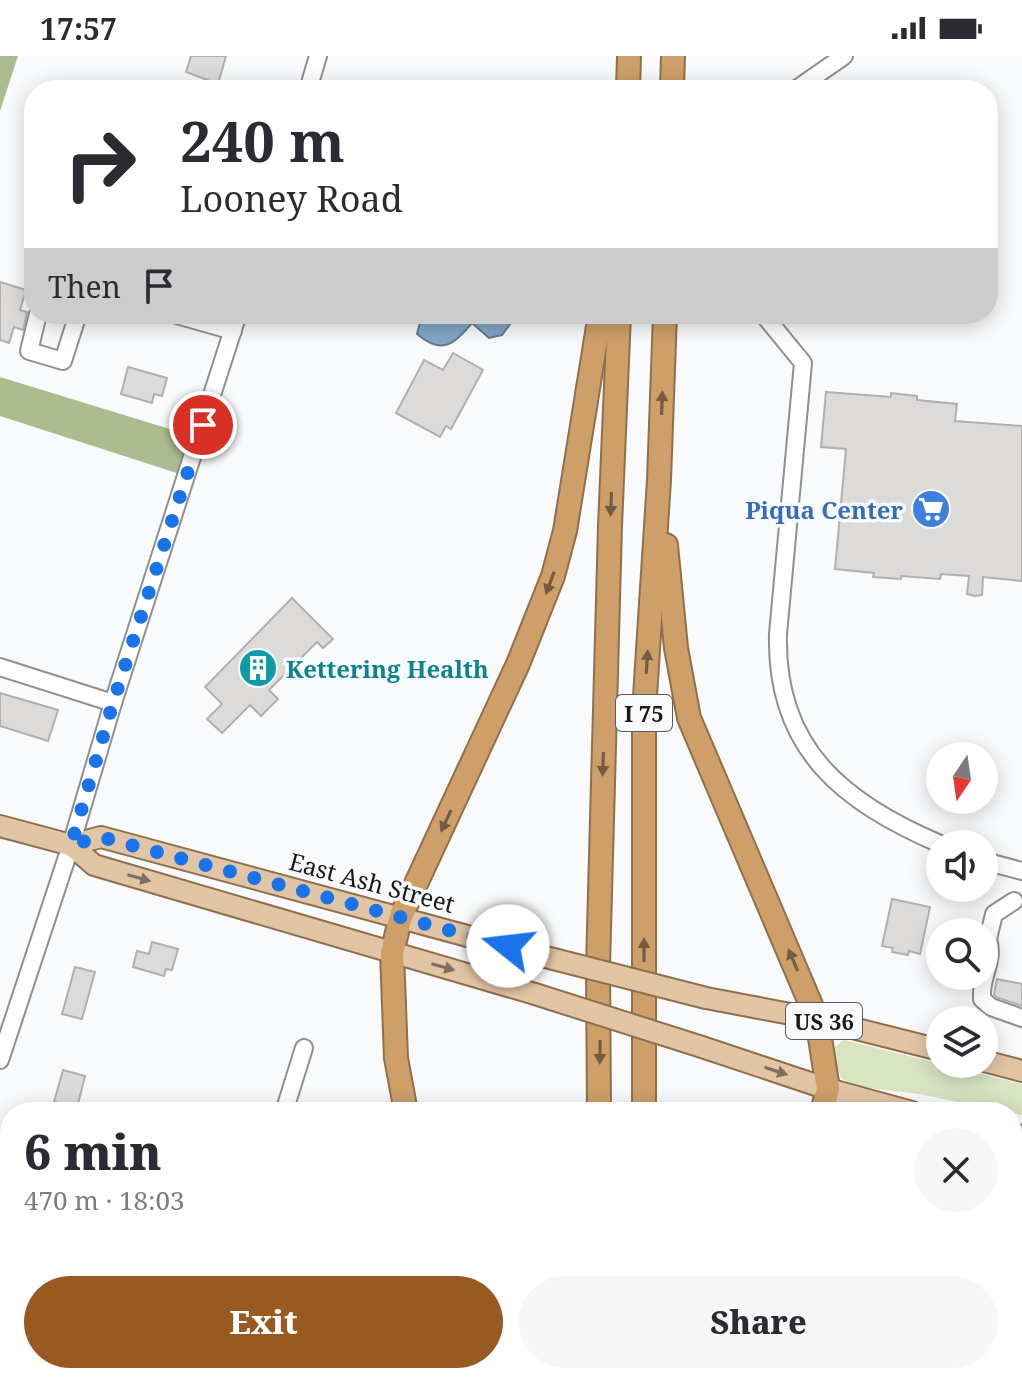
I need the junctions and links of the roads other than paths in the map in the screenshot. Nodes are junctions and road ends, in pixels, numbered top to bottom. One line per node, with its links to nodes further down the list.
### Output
1 (318, 56): 5 (street)
2 (629, 56): 6 (highway)
3 (673, 56): 7 (highway)
4 (844, 56): 8 (street)
5 (311, 80)
6 (628, 80)
7 (672, 80)
8 (809, 80)
9 (36, 324): 10 (street)
10 (75, 324)
11 (208, 324): 17 (street)
12 (235, 324): 17 (street)
13 (598, 324): 27 (highway, one-way to 27)
14 (619, 324): 41 (highway, I 75, one-way to 41)
15 (665, 324): 18 (highway, I 75, one-way to 15)
16 (771, 324): 22 (street)
17 (233, 331): 20 (street)
18 (659, 480): 32 (highway, one-way to 18); 42 (highway, I 75, one-way to 18)
19 (0, 667): 20 (street)
20 (113, 703): 23 (street)
21 (0, 826): 23 (main road, East Ash Street / US 36)
22 (926, 837)
23 (71, 845): 27 (main road, East Ash Street / US 36); 29 (main road, East Ash Street / US 36, one-way to 29); 35 (street)
24 (998, 865): 25 (street)
25 (1022, 871)
26 (1014, 901): 28 (street)
27 (401, 916): 29 (highway); 32 (main road, East Ash Street / US 36, bridge)
28 (993, 918)
29 (392, 953): 38 (main road, East Ash Street / US 36, one-way to 38, bridge); 40 (highway)
30 (981, 990): 31 (street)
31 (1022, 1018)
32 (817, 1019): 33 (main road, East Ash Street / US 36); 38 (highway)
33 (926, 1046)
34 (304, 1048): 39 (street)
35 (0, 1060)
36 (998, 1065): 37 (main road)
37 (1022, 1071)
38 (828, 1089): 43 (highway); 44 (main road, East Ash Street / US 36)
39 (287, 1102)
40 (404, 1102)
41 (599, 1102)
42 (644, 1102)
43 (825, 1102)
44 (875, 1102)

